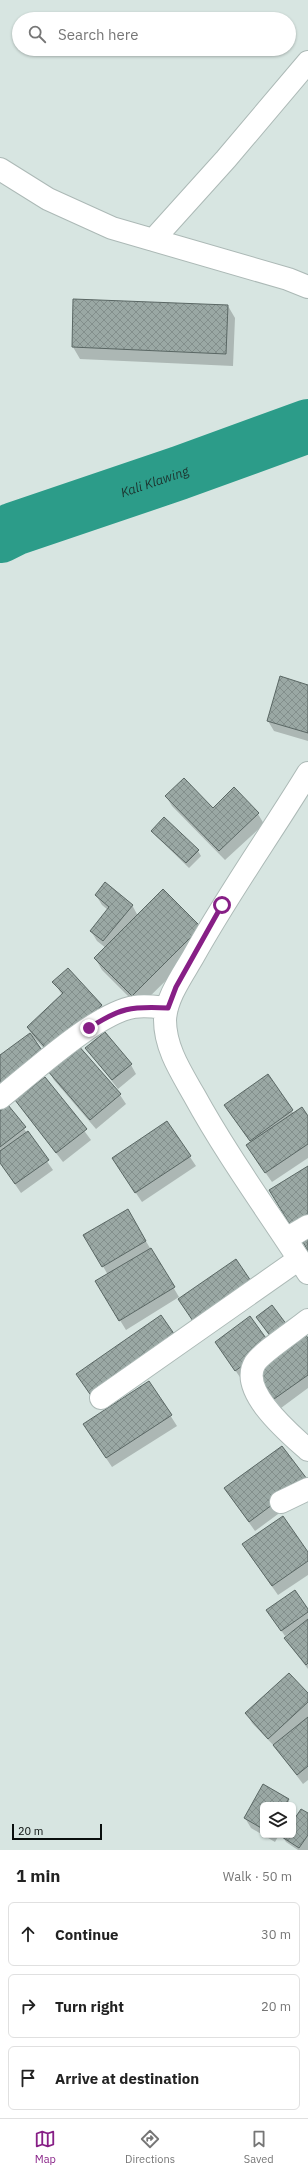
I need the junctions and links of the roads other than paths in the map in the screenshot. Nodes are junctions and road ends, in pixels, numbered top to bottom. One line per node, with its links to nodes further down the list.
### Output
1 (308, 62): 3 (street)
2 (0, 169): 3 (street)
3 (153, 240): 4 (street)
4 (308, 288)
5 (308, 773): 6 (street)
6 (168, 1008): 7 (street); 9 (street)
7 (0, 1098)
8 (308, 1226): 9 (street)
9 (286, 1239): 10 (street)
10 (304, 1266): 12 (street)
11 (308, 1320): 13 (street)
12 (101, 1398)
13 (308, 1450)
14 (308, 1489): 15 (street)
15 (281, 1502)

